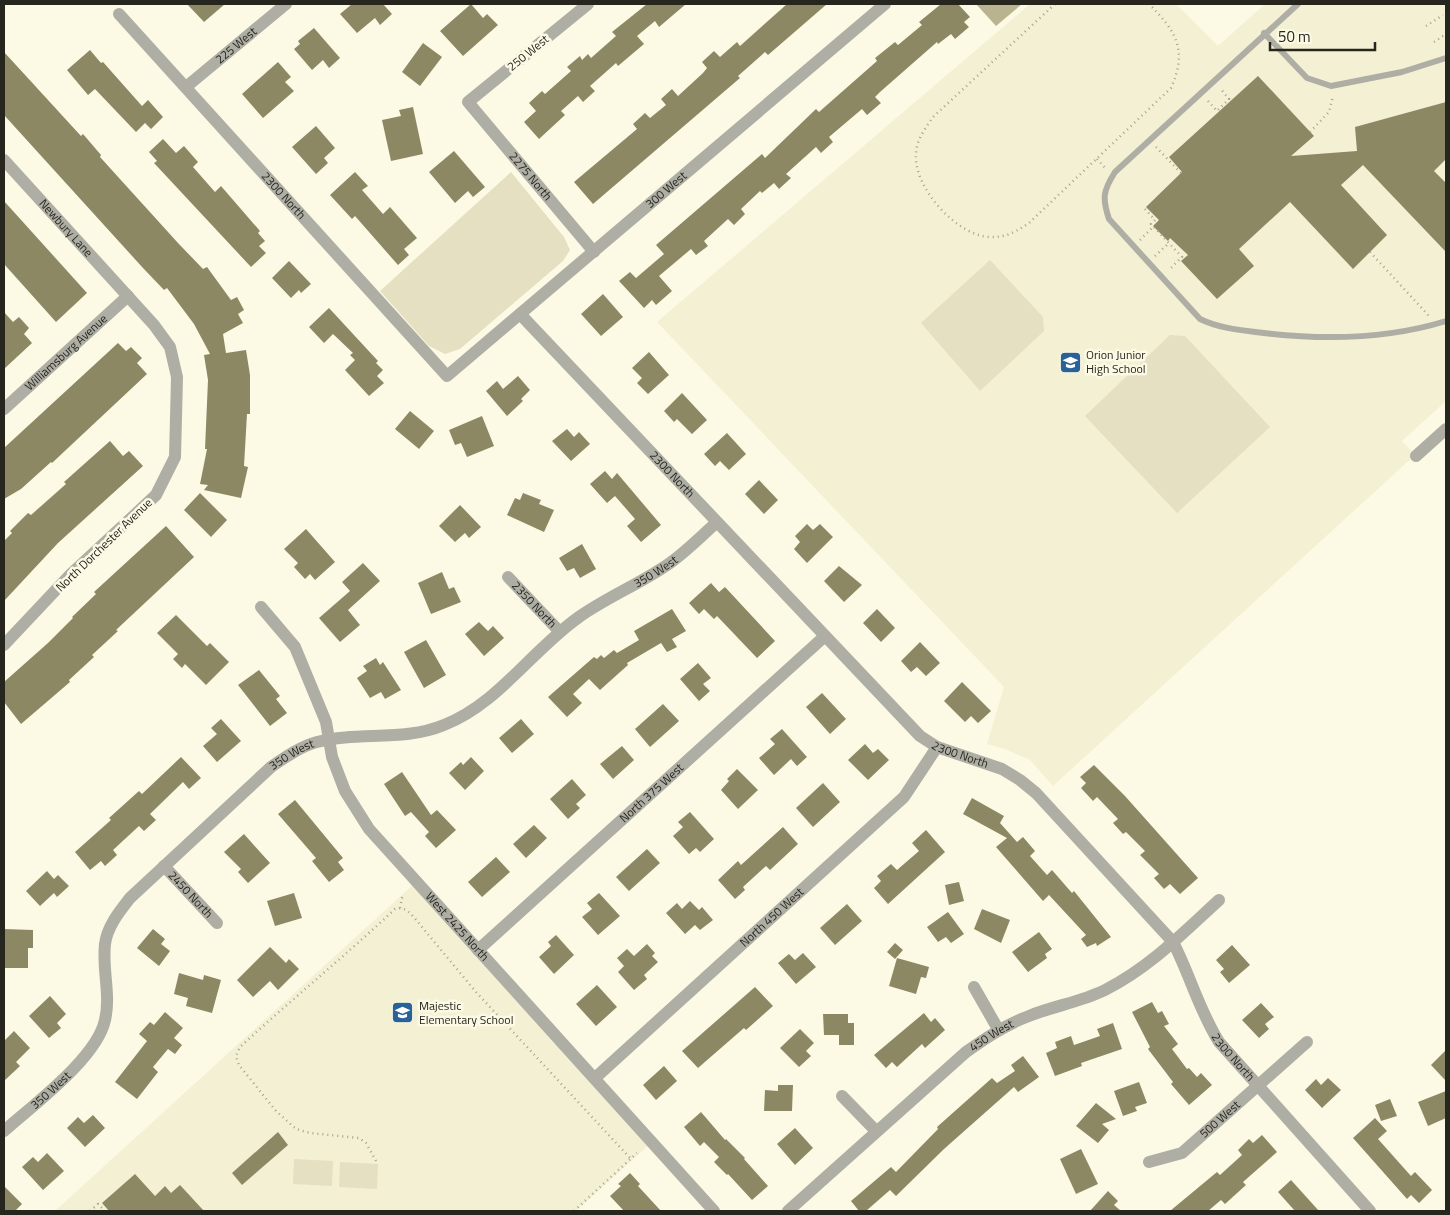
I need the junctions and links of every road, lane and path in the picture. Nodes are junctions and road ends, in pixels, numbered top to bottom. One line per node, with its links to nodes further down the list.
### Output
1 (286, 4): 15 (street, 225 West)
2 (588, 4): 18 (street, 250 West)
3 (885, 4): 29 (street, 300 West)
4 (1055, 4): 21 (path)
5 (1149, 4): 21 (path)
6 (1298, 4): 10 (lane)
7 (119, 14): 15 (street, 2300 North)
8 (1443, 15): 9 (path)
9 (1426, 26)
10 (1264, 33): 13 (lane); 36 (lane)
11 (1446, 34): 12 (path)
12 (1434, 42)
13 (1446, 58)
14 (1217, 85): 17 (path)
15 (186, 87): 37 (street, 2300 North)
16 (1333, 96): 19 (path)
17 (1205, 98)
18 (468, 102): 29 (street, 2275 North)
19 (1310, 132)
20 (1154, 144): 24 (path)
21 (1097, 159): 23 (path)
22 (4, 160): 33 (street, Newbury Lane)
23 (1107, 170)
24 (1180, 173)
25 (1145, 209): 26 (path)
26 (1153, 227): 27 (path); 28 (path)
27 (1139, 241)
28 (1169, 244): 31 (path); 32 (path)
29 (594, 252): 34 (street, 300 West)
30 (1370, 252): 35 (path)
31 (1154, 257)
32 (1167, 271)
33 (128, 296): 38 (street, Williamsburg Avenue); 46 (street, North Dorchester Avenue)
34 (520, 314): 37 (street, 300 West); 41 (street, 2300 North)
35 (1432, 319)
36 (1446, 320)
37 (447, 376)
38 (4, 409)
39 (1446, 429): 40 (street)
40 (1416, 456)
41 (716, 523): 44 (street, 350 West); 45 (street, 2300 North)
42 (508, 576): 44 (street, 2350 North)
43 (261, 607): 47 (street, West 2425 North)
44 (560, 632): 47 (street, 350 West)
45 (825, 636): 48 (street, 2300 North); 55 (street, North 375 West)
46 (4, 645)
47 (329, 739): 49 (street, 350 West); 55 (street, West 2425 North)
48 (937, 747): 54 (street, 2300 North); 59 (street, North 450 West)
49 (164, 866): 53 (street, 2450 North); 62 (street, 350 West)
50 (405, 894): 52 (path)
51 (1219, 900): 54 (street, 450 West)
52 (400, 908): 65 (path); 66 (path)
53 (218, 923)
54 (1173, 942): 57 (street, 450 West); 60 (street, 2300 North)
55 (478, 950): 59 (street, West 2425 North)
56 (974, 987): 57 (street)
57 (998, 1029): 63 (street, 450 West)
58 (1307, 1042): 60 (street, 500 West)
59 (595, 1078): 71 (street, West 2425 North)
60 (1259, 1085): 67 (street, 500 West); 73 (street, 2300 North)
61 (842, 1096): 63 (street)
62 (4, 1131)
63 (876, 1131): 72 (street, 450 West)
64 (637, 1153): 65 (path)
65 (631, 1159): 70 (path)
66 (376, 1161)
67 (1149, 1162)
68 (90, 1211): 69 (path)
69 (105, 1211)
70 (574, 1211)
71 (714, 1211)
72 (788, 1211)
73 (1370, 1211)

